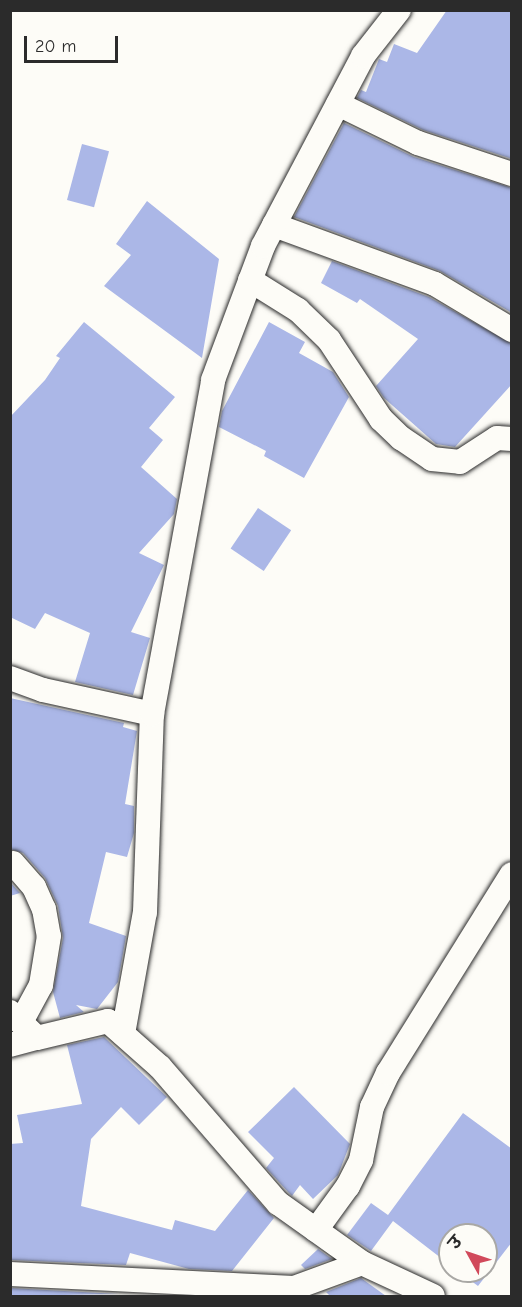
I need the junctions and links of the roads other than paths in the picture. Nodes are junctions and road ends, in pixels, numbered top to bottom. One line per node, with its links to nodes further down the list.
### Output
1 (399, 10): 2 (street)
2 (338, 104): 3 (street); 4 (street)
3 (512, 174)
4 (274, 225): 5 (street); 6 (street)
5 (250, 280): 7 (street); 9 (street)
6 (512, 330)
7 (512, 439)
8 (10, 678): 9 (street)
9 (152, 714): 13 (street)
10 (13, 863): 12 (street)
11 (512, 874): 15 (street)
12 (23, 1024): 13 (street); 14 (street)
13 (123, 1034): 15 (street)
14 (10, 1045)
15 (315, 1230): 16 (street)
16 (362, 1263): 18 (street); 19 (street)
17 (10, 1274): 18 (street)
18 (281, 1291)
19 (433, 1296)

